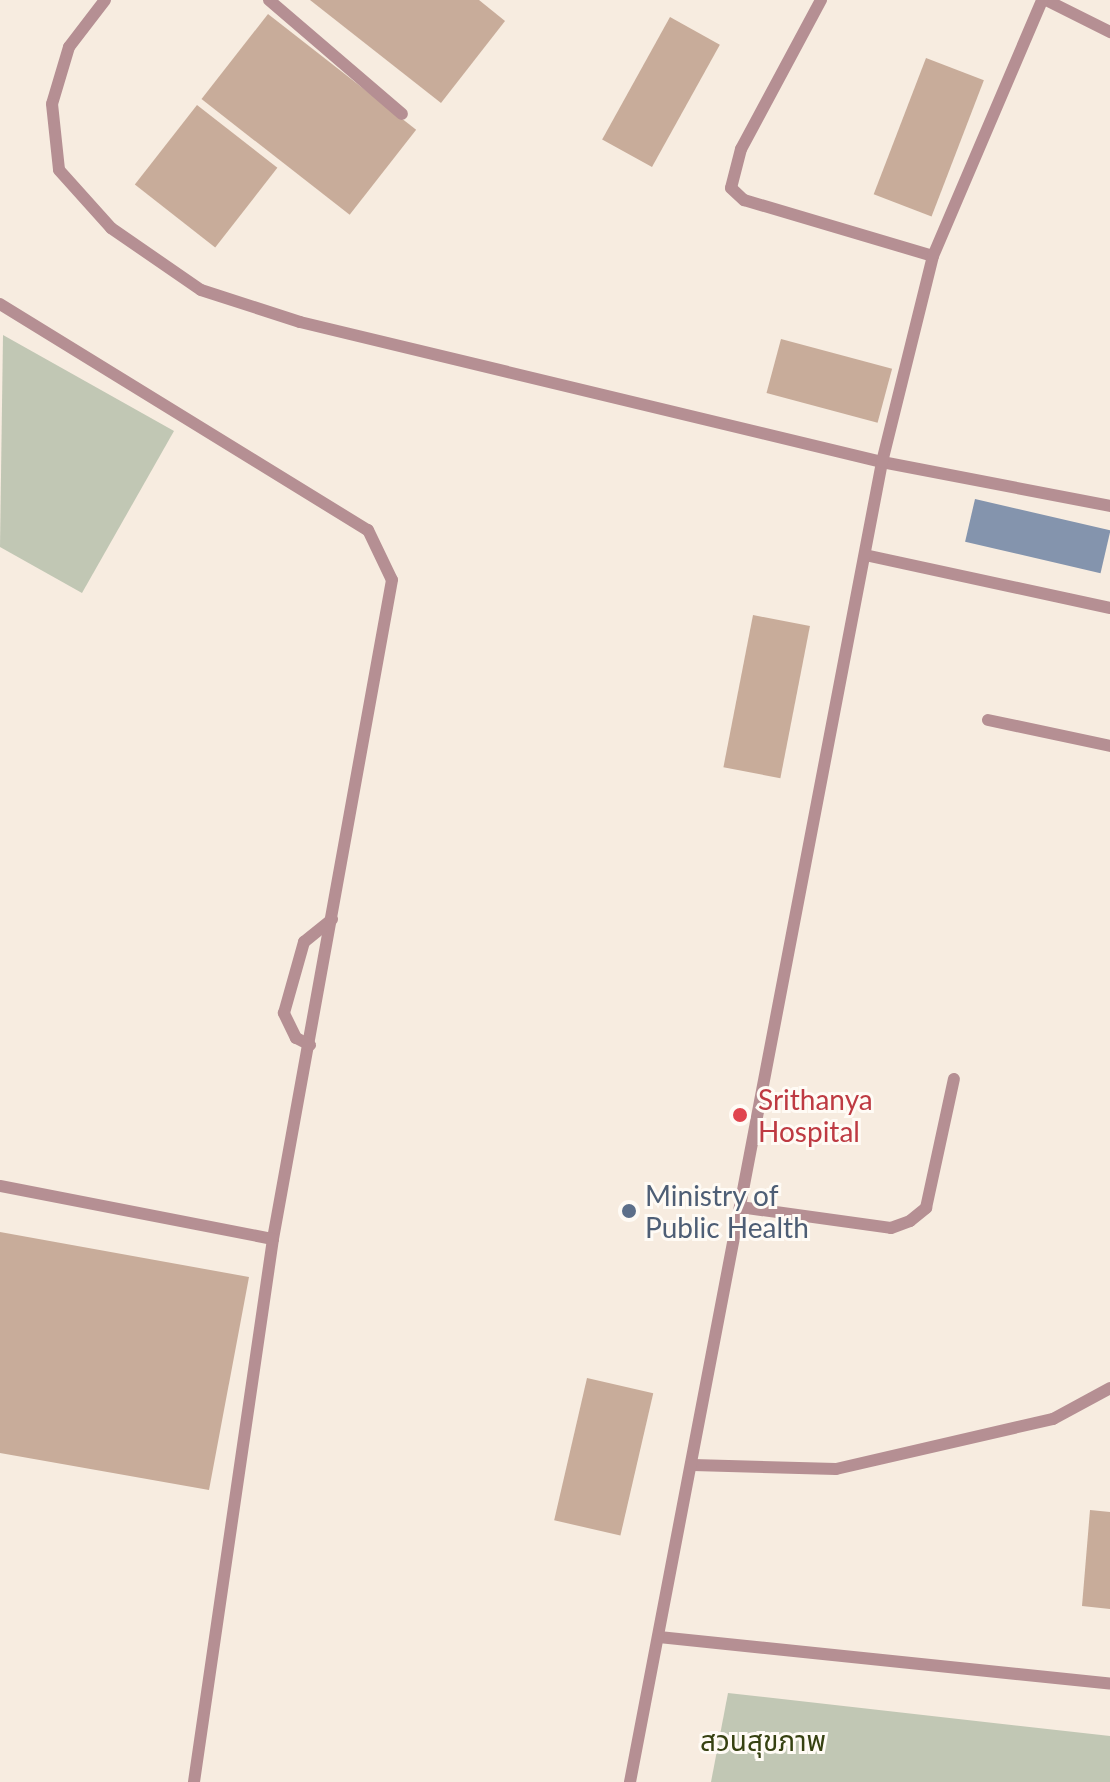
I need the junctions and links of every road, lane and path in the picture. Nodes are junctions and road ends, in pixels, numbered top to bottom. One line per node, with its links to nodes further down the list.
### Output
1 (105, 0): 9 (lane)
2 (269, 0): 6 (lane)
3 (821, 0): 7 (lane)
4 (1044, 0): 5 (lane); 7 (lane)
5 (1110, 32)
6 (402, 114)
7 (933, 256): 9 (lane)
8 (0, 304): 15 (lane)
9 (882, 462): 10 (lane); 11 (lane)
10 (1110, 506)
11 (865, 555): 12 (lane); 19 (lane)
12 (1110, 608)
13 (988, 720): 14 (lane)
14 (1110, 746)
15 (332, 919): 16 (lane); 16 (lane)
16 (310, 1045): 20 (lane)
17 (954, 1079): 19 (lane)
18 (0, 1186): 20 (lane)
19 (740, 1207): 22 (lane)
20 (273, 1239): 25 (lane)
21 (1110, 1388): 22 (lane)
22 (693, 1465): 23 (lane)
23 (659, 1637): 24 (lane); 26 (lane)
24 (1110, 1684)
25 (194, 1782)
26 (630, 1782)

